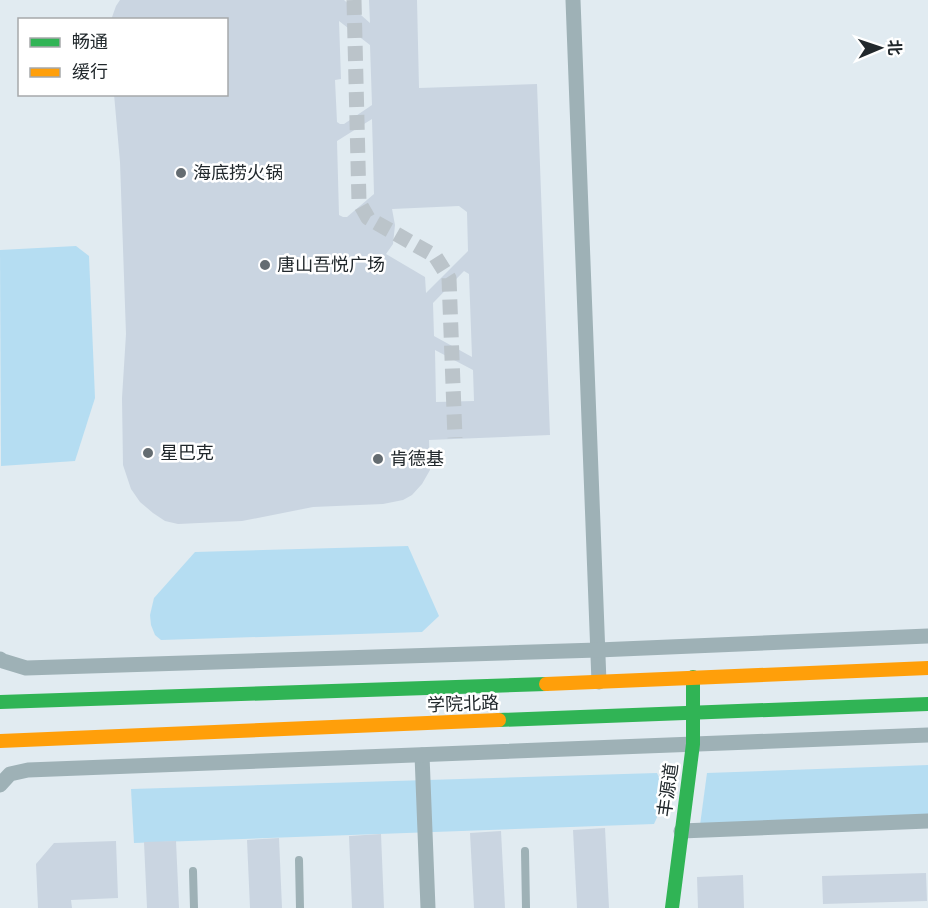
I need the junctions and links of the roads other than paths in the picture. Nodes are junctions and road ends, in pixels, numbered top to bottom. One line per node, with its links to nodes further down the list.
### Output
1 (573, 0): 3 (street)
2 (928, 636): 3 (street)
3 (598, 650): 4 (street); 7 (street)
4 (0, 658)
5 (928, 668): 6 (main road, 学院北路)
6 (693, 677): 7 (main road, 学院北路); 10 (main road, 丰源道)
7 (599, 682): 8 (main road, 学院北路)
8 (0, 702)
9 (928, 704): 10 (main road, 学院北路)
10 (694, 712): 12 (main road, 学院北路); 13 (main road, 丰源道)
11 (928, 735): 13 (street)
12 (0, 741)
13 (693, 744): 14 (street); 17 (main road, 丰源道)
14 (422, 755): 15 (street); 23 (street)
15 (0, 785)
16 (928, 821): 17 (street)
17 (681, 831): 25 (main road, 丰源道)
18 (525, 850): 24 (lane)
19 (299, 861): 22 (lane)
20 (193, 871): 21 (lane)
21 (194, 908)
22 (300, 908)
23 (428, 908)
24 (526, 908)
25 (672, 908)

